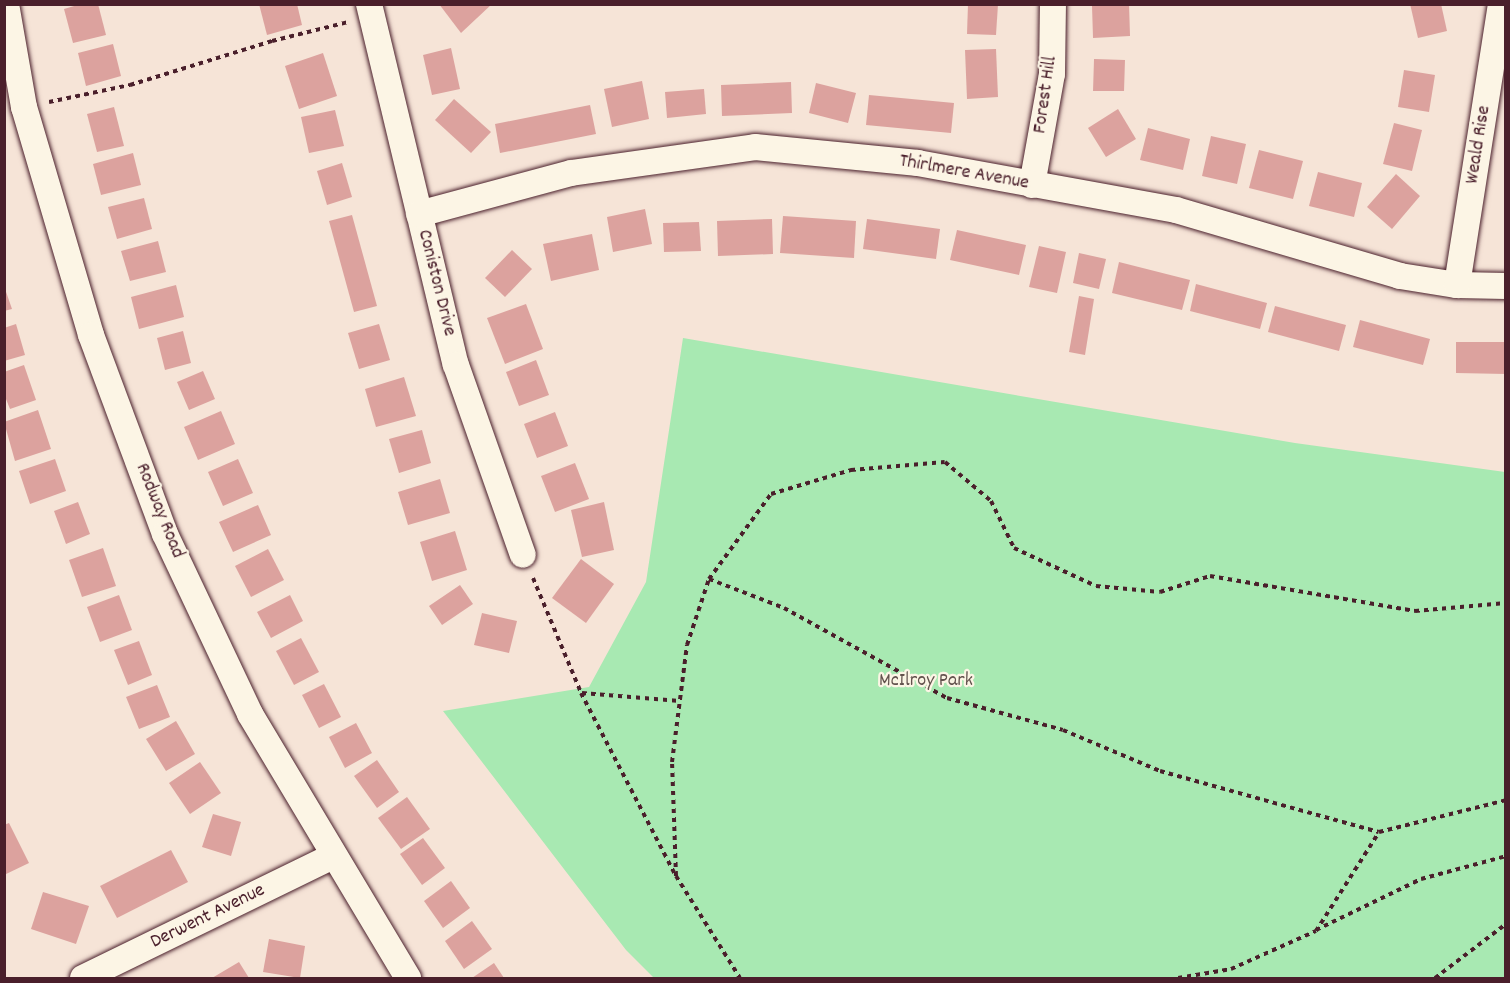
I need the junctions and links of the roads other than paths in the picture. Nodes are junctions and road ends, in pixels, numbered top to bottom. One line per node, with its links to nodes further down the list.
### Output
1 (6, 4): 10 (street, Rodway Road)
2 (1053, 4): 5 (street, Forest Hill)
3 (1501, 4): 7 (street, Weald Rise)
4 (371, 10): 6 (street, Coniston Drive)
5 (1032, 185): 6 (street, Thirlmere Avenue); 7 (street, Thirlmere Avenue)
6 (419, 214): 9 (street, Coniston Drive)
7 (1457, 285): 8 (street, Thirlmere Avenue)
8 (1506, 286)
9 (523, 555)
10 (333, 856): 11 (street, Derwent Avenue); 12 (street, Rodway Road)
11 (83, 978)
12 (408, 978)

